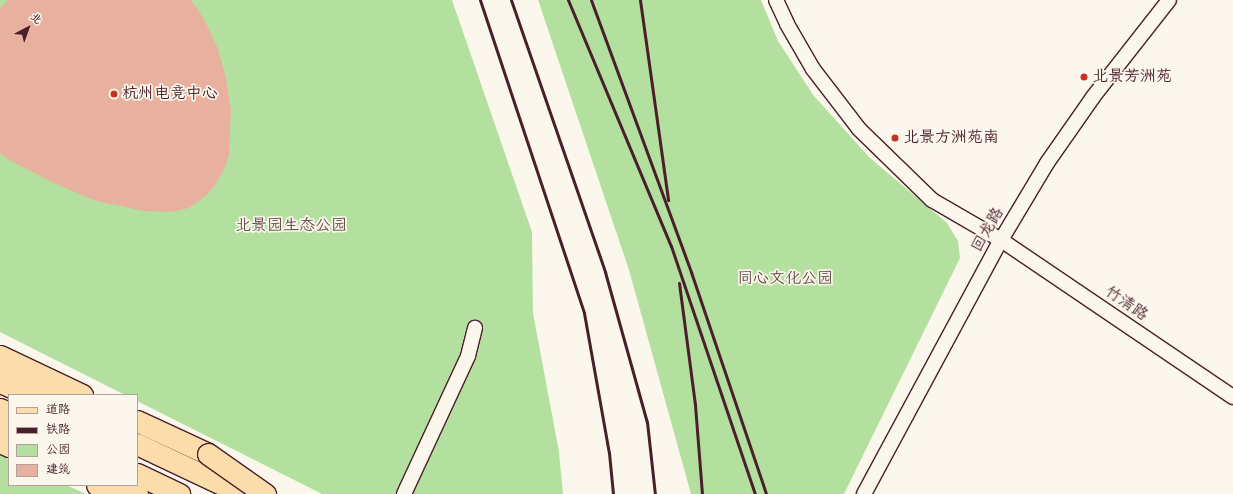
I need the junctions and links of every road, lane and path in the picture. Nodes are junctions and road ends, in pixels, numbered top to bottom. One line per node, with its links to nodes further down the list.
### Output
1 (776, 0): 3 (street, 竹清路)
2 (1169, 0): 3 (street, 回龙路)
3 (1001, 240): 11 (street, 竹清路); 25 (street, 回龙路)
4 (475, 328): 24 (street)
5 (0, 356): 10 (highway)
6 (0, 370): 9 (main road)
7 (0, 382): 8 (highway)
8 (27, 394)
9 (54, 394)
10 (80, 394)
11 (1233, 397)
12 (138, 421): 22 (highway, bridge)
13 (138, 432): 23 (main road)
14 (138, 444): 21 (highway)
15 (138, 474): 20 (highway)
16 (98, 486): 18 (highway)
17 (122, 486): 19 (main road)
18 (116, 494)
19 (139, 494)
20 (179, 494)
21 (243, 494)
22 (265, 494)
23 (273, 494)
24 (404, 494)
25 (864, 494)

